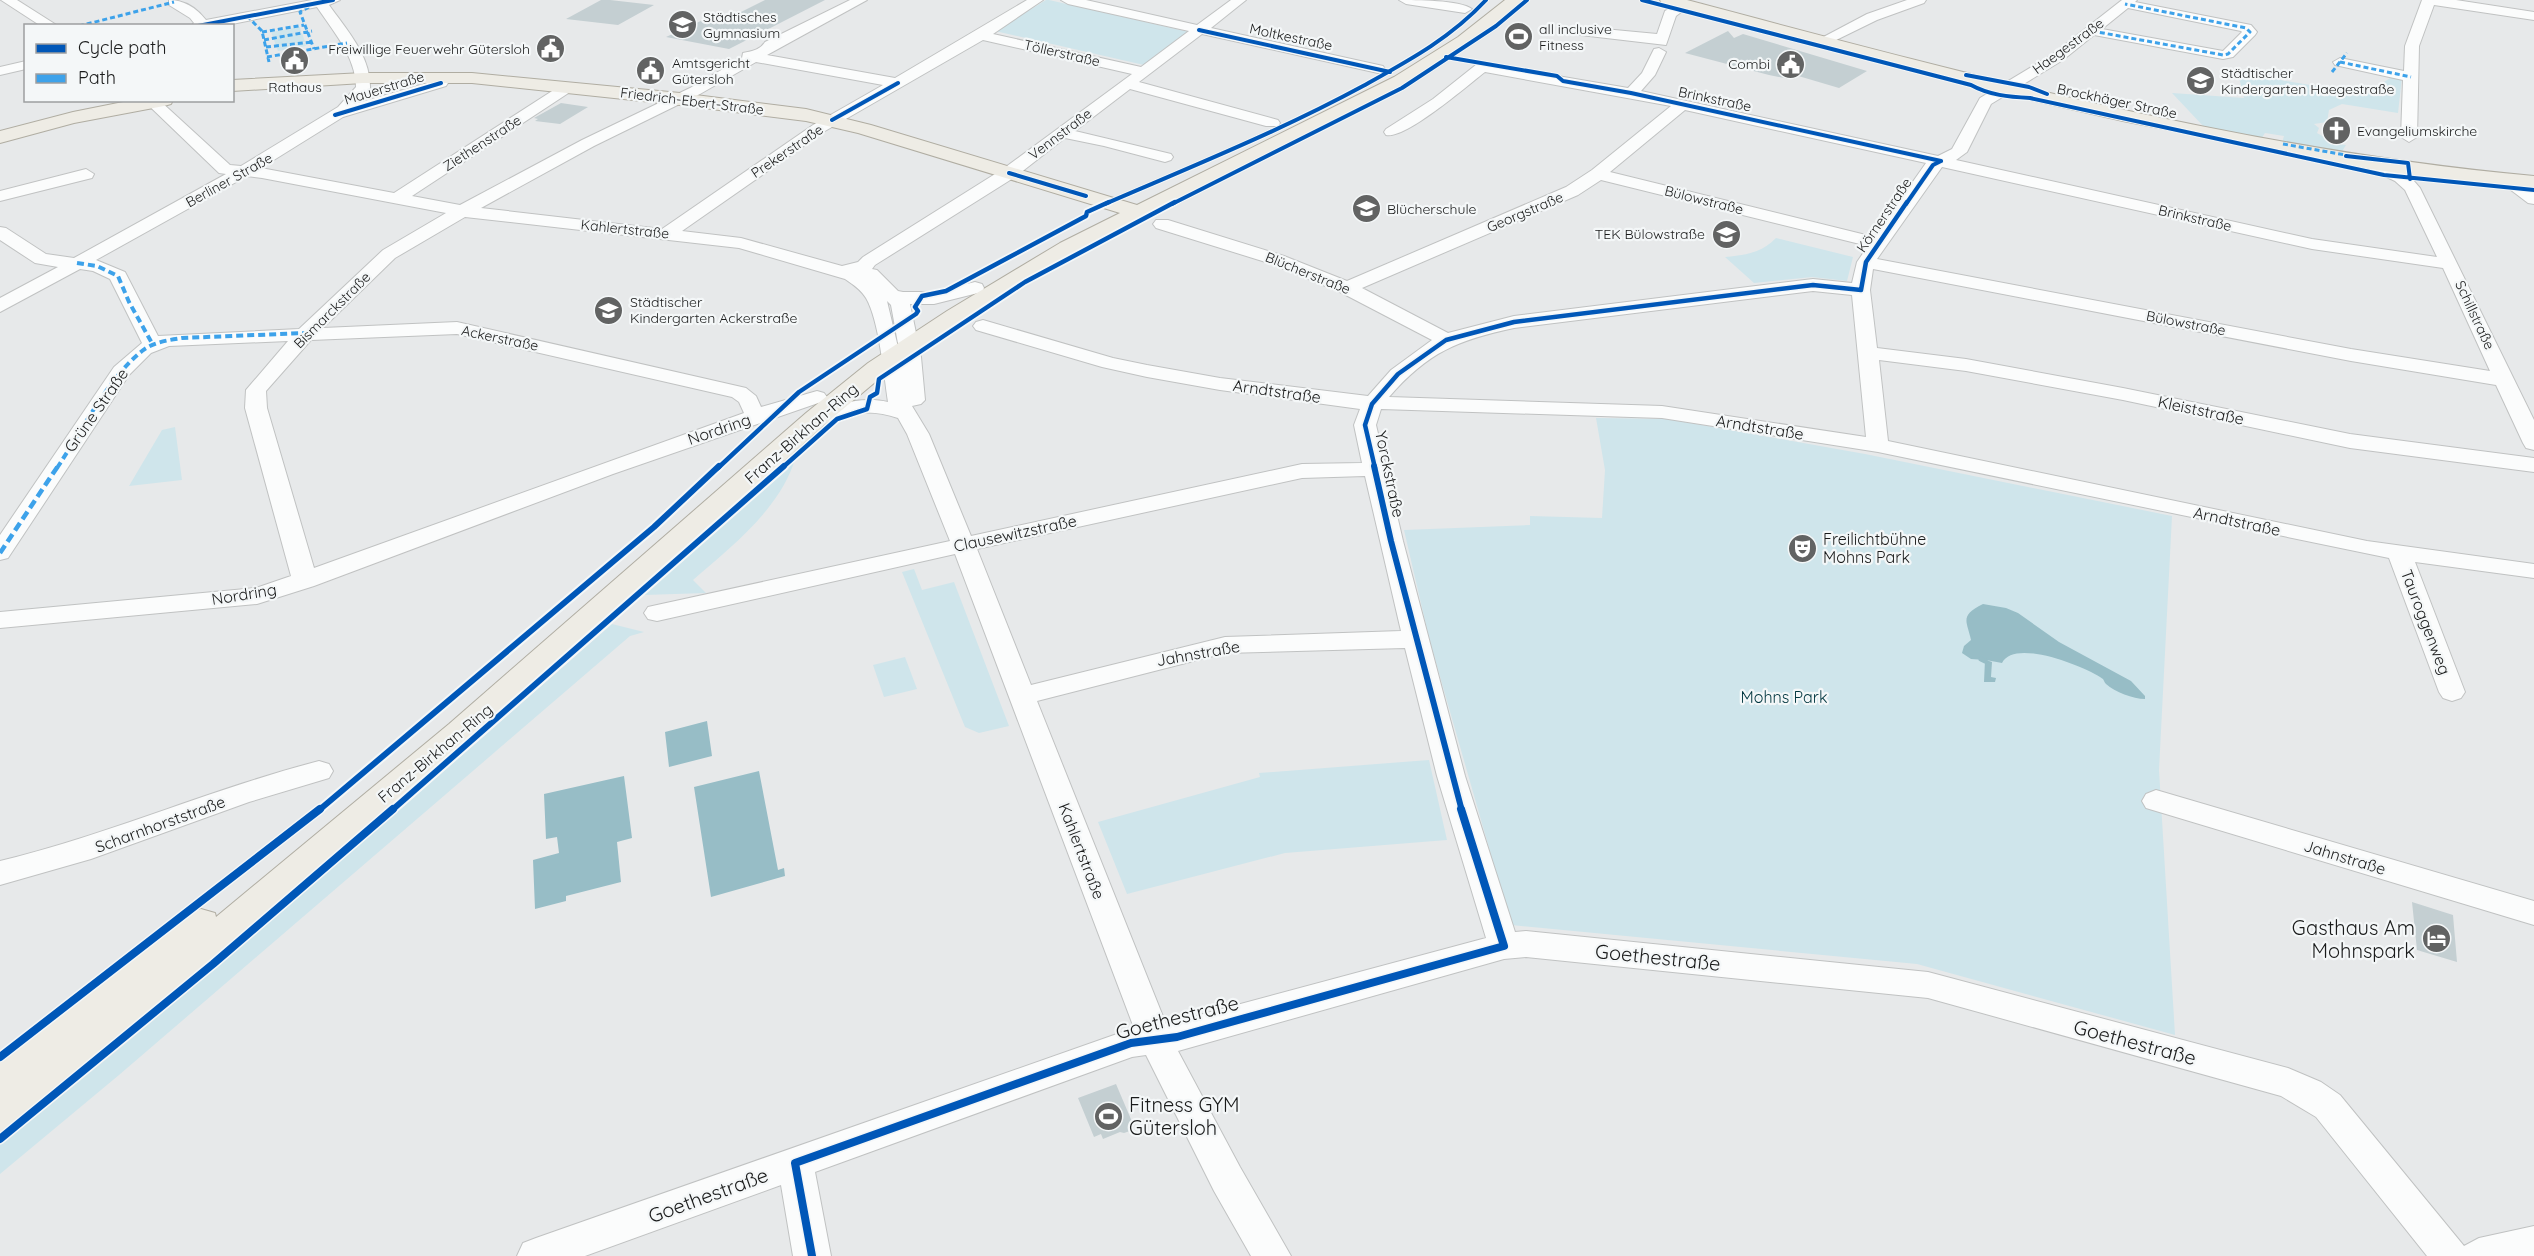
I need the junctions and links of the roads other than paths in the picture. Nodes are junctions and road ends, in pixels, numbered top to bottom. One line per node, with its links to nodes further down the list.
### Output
1 (176, 0): 19 (street)
2 (860, 0): 27 (street, Bismarckstraße)
3 (1036, 0): 24 (street, Prekerstraße)
4 (1068, 0): 21 (street, Moltkestraße)
5 (1239, 0): 21 (street, Vennstraße)
6 (1406, 0): 16 (street)
7 (1496, 0): 71 (main road, Nordring)
8 (1515, 0): 71 (main road, Nordring)
9 (1668, 0): 15 (main road, Brockhäger Straße)
10 (1919, 0): 25 (street)
11 (2430, 0): 17 (street); 33 (street)
12 (326, 1): 20 (street); 34 (street)
13 (2127, 2): 23 (street, Haegestraße); 23 (street)
14 (15, 3): 18 (street)
15 (1685, 4): 25 (main road, Brockhäger Straße); 26 (street)
16 (1465, 9)
17 (2534, 16)
18 (48, 24)
19 (200, 24)
20 (205, 24)
21 (1199, 30): 30 (street, Moltkestraße); 32 (street, Vennstraße)
22 (1572, 30): 26 (street)
23 (2092, 31): 39 (street, Haegestraße)
24 (981, 35): 32 (street, Töllerstraße); 36 (street, Prekerstraße)
25 (1821, 42): 39 (main road, Brockhäger Straße)
26 (1661, 44): 42 (street)
27 (751, 56): 36 (street); 43 (street, Bismarckstraße)
28 (2340, 63): 33 (street)
29 (24, 65): 31 (street)
30 (1378, 69)
31 (0, 71)
32 (1144, 72): 37 (street, Vennstraße)
33 (2411, 77): 55 (street)
34 (364, 80): 35 (main road, Friedrich-Ebert-Straße); 38 (main road, Friedrich-Ebert-Straße); 40 (main road, Friedrich-Ebert-Straße); 41 (main road, Friedrich-Ebert-Straße); 48 (street, Berliner Straße)
35 (441, 83): 40 (main road, Friedrich-Ebert-Straße); 48 (street, Mauerstraße)
36 (895, 84): 49 (street, Prekerstraße)
37 (1128, 84): 50 (street); 53 (street, Vennstraße)
38 (234, 86)
39 (2004, 88): 57 (street, Körnerstraße); 58 (main road, Brockhäger Straße)
40 (564, 89): 43 (main road, Friedrich-Ebert-Straße); 68 (street, Ziethenstraße)
41 (234, 92)
42 (1631, 93): 47 (street, Brinkstraße); 52 (street, Brinkstraße)
43 (667, 100): 49 (main road, Friedrich-Ebert-Straße); 70 (street, Bismarckstraße)
44 (119, 102): 51 (main road)
45 (151, 102): 54 (main road)
46 (157, 102): 59 (street, Kahlertstraße)
47 (1683, 104): 57 (street, Brinkstraße); 61 (street, Georgstraße)
48 (335, 115): 59 (street, Berliner Straße)
49 (828, 123): 63 (main road, Friedrich-Ebert-Straße); 74 (street, Prekerstraße)
50 (1272, 123)
51 (0, 130)
52 (1392, 132)
53 (1062, 133): 56 (street); 63 (street, Vennstraße)
54 (0, 136)
55 (2409, 136)
56 (1165, 157)
57 (1941, 161): 75 (street, Körnerstraße); 78 (street, Brinkstraße)
58 (2370, 163): 62 (main road, Brockhäger Straße); 66 (street, Schillstraße)
59 (245, 172): 68 (street, Kahlertstraße); 77 (street, Berliner Straße)
60 (86, 174): 67 (street)
61 (1598, 174): 75 (street, Bülowstraße); 82 (street, Georgstraße)
62 (2445, 174): 64 (main road, Brockhäger Straße); 66 (street)
63 (1005, 175): 71 (main road, Friedrich-Ebert-Straße); 79 (street, Vennstraße)
64 (2509, 180): 65 (main road, Brockhäger Straße); 69 (street)
65 (2534, 182)
66 (2412, 188): 78 (street, Schillstraße)
67 (0, 196)
68 (396, 199): 70 (street, Kahlertstraße)
69 (2534, 199)
70 (462, 211): 74 (street, Kahlertstraße); 87 (street, Bismarckstraße)
71 (1125, 212): 81 (main road, Nordring); 89 (main road, Nordring)
72 (1162, 224): 82 (street, Blücherstraße)
73 (0, 232): 77 (street)
74 (666, 234): 80 (street, Kahlertstraße)
75 (1880, 244): 76 (street, Körnerstraße)
76 (1866, 262): 83 (street, Körnerstraße); 93 (street, Bülowstraße)
77 (77, 263): 85 (street, Berliner Straße); 90 (street)
78 (2450, 264): 93 (street, Schillstraße)
79 (866, 266): 80 (street, Vennstraße); 84 (street, Kahlertstraße)
80 (842, 272): 89 (street, Kahlertstraße)
81 (975, 288): 84 (street); 89 (main road, Nordring)
82 (1347, 288): 88 (street, Blücherstraße)
83 (1862, 290): 88 (street); 91 (street, Körnerstraße)
84 (892, 295): 89 (street, Kahlertstraße)
85 (0, 306)
86 (983, 326): 94 (street, Arndtstraße)
87 (306, 333): 90 (street, Ackerstraße); 96 (street, Ackerstraße); 106 (street, Bismarckstraße)
88 (1446, 340): 94 (street)
89 (899, 344): 92 (main road, Nordring); 95 (main road, Nordring); 97 (street, Kahlertstraße)
90 (153, 345): 104 (street, Grüne Straße)
91 (1868, 353): 99 (street, Körnerstraße); 100 (street, Kleiststraße)
92 (862, 380): 95 (main road, Franz-Birkhan-Ring)
93 (2506, 380): 98 (street, Schillstraße)
94 (1372, 404): 99 (street, Arndtstraße); 101 (street, Yorckstraße)
95 (816, 408): 96 (street, Nordring); 97 (street); 118 (main road, Franz-Birkhan-Ring); 119 (main road, Franz-Birkhan-Ring)
96 (756, 416): 106 (street, Nordring)
97 (911, 423): 102 (street, Kahlertstraße)
98 (2534, 443)
99 (1878, 445): 103 (street, Arndtstraße)
100 (2534, 465)
101 (1374, 469): 102 (street, Clausewitzstraße); 109 (street, Yorckstraße)
102 (963, 544): 107 (street, Clausewitzstraße); 111 (street, Kahlertstraße)
103 (2399, 552): 105 (street, Arndtstraße); 110 (street, Tauroggenweg)
104 (0, 553)
105 (2534, 571)
106 (305, 581): 108 (street, Nordring)
107 (657, 613)
108 (0, 621)
109 (1415, 639): 111 (street, Jahnstraße); 116 (street, Yorckstraße)
110 (2452, 692)
111 (1021, 696): 117 (street, Kahlertstraße)
112 (319, 771): 114 (street, Scharnhorststraße)
113 (2156, 801): 115 (street, Jahnstraße)
114 (0, 873)
115 (2534, 914)
116 (1504, 946): 117 (street, Goethestraße); 125 (street, Goethestraße)
117 (1155, 1039): 120 (street, Goethestraße); 124 (street, Kahlertstraße)
118 (0, 1080)
119 (0, 1116)
120 (795, 1163): 122 (street, Goethestraße); 123 (street)
121 (2534, 1244): 126 (street)
122 (536, 1256)
123 (812, 1256)
124 (1272, 1256)
125 (2450, 1256)
126 (2479, 1256)

